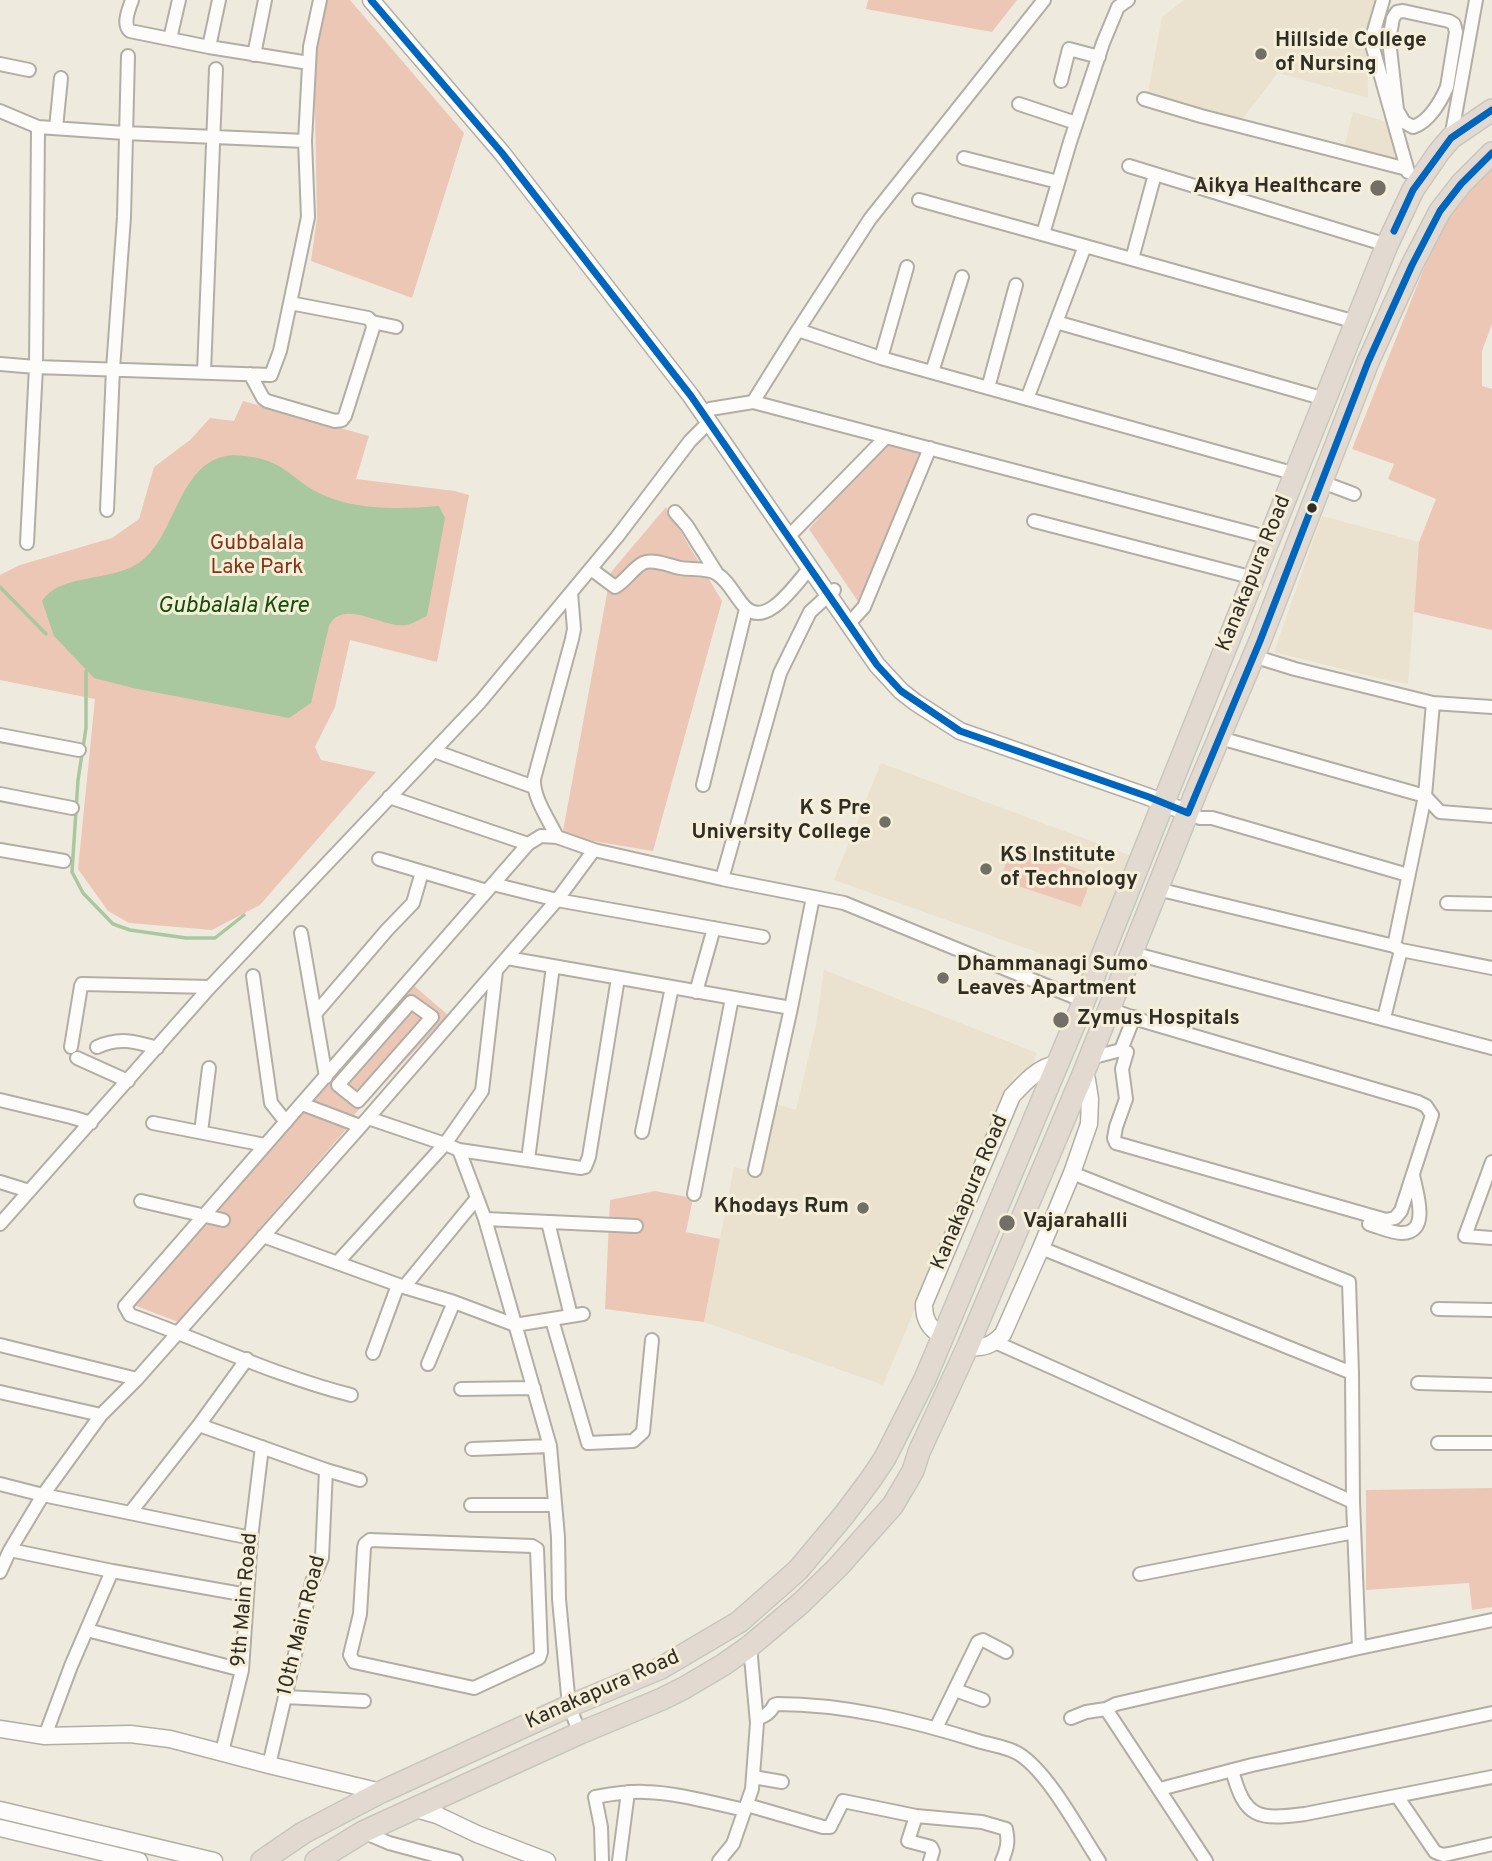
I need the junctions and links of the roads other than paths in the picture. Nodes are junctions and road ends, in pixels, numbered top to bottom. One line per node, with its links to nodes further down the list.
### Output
1 (132, 0): 12 (street)
2 (178, 0): 12 (street)
3 (219, 0): 15 (street)
4 (265, 0): 16 (street)
5 (320, 0): 19 (street)
6 (371, 0): 69 (main road)
7 (384, 0): 69 (main road)
8 (1044, 0): 57 (street)
9 (1128, 0): 18 (street)
10 (1383, 0): 14 (street)
11 (1476, 0): 33 (street)
12 (170, 40): 15 (street)
13 (1389, 40): 14 (street); 29 (street); 29 (street)
14 (1371, 41): 40 (street)
15 (209, 47): 16 (street)
16 (254, 55): 19 (street)
17 (128, 56): 34 (street)
18 (1099, 57): 24 (street); 30 (street)
19 (309, 63): 36 (street)
20 (0, 64): 22 (street)
21 (216, 69): 35 (street)
22 (29, 70)
23 (61, 78): 32 (street)
24 (1061, 81)
25 (1144, 99): 40 (street)
26 (1019, 104): 30 (street)
27 (1492, 110): 33 (highway, Kanakapura Road)
28 (0, 111): 31 (street)
29 (1432, 111): 33 (street)
30 (1076, 122): 42 (street)
31 (38, 127): 32 (street); 60 (street)
32 (56, 128): 34 (street)
33 (1452, 131): 43 (highway, Kanakapura Road)
34 (125, 133): 35 (street); 61 (street)
35 (214, 137): 36 (street); 62 (street)
36 (305, 141): 52 (street)
37 (1492, 153): 73 (highway, Kanakapura Road)
38 (964, 158): 42 (street)
39 (1129, 166): 41 (street)
40 (1407, 169): 43 (street)
41 (1155, 174): 47 (street); 48 (street)
42 (1058, 182): 45 (street)
43 (1413, 190): 47 (highway, Kanakapura Road)
44 (919, 200): 45 (street)
45 (1043, 234): 46 (street)
46 (1085, 246): 48 (street); 54 (street)
47 (1387, 246): 55 (highway, Kanakapura Road)
48 (1132, 259): 55 (street)
49 (907, 267): 58 (street)
50 (962, 277): 63 (street)
51 (1016, 285): 65 (street)
52 (290, 303): 53 (street); 64 (street)
53 (372, 322): 56 (street); 64 (street)
54 (1056, 322): 66 (street); 67 (street)
55 (1356, 322): 67 (highway, Kanakapura Road)
56 (396, 327)
57 (797, 330): 58 (street); 68 (street)
58 (881, 358): 63 (street)
59 (0, 364): 60 (street)
60 (36, 367): 61 (street); 80 (street)
61 (113, 369): 62 (street); 75 (street)
62 (204, 372): 64 (street)
63 (932, 372): 65 (street)
64 (250, 374)
65 (988, 388): 66 (street)
66 (1027, 399): 72 (street)
67 (1325, 399): 72 (highway, Kanakapura Road)
68 (752, 402): 69 (street); 70 (street)
69 (711, 416): 78 (main road); 81 (main road); 82 (street)
70 (886, 437): 71 (street); 78 (street)
71 (930, 448): 79 (street); 88 (street)
72 (1296, 474): 79 (highway, Kanakapura Road)
73 (1322, 482): 74 (street); 89 (highway, Kanakapura Road)
74 (1353, 494)
75 (107, 510)
76 (675, 512): 83 (street)
77 (1034, 521): 84 (street)
78 (794, 531): 85 (main road)
79 (1270, 538): 84 (highway, Kanakapura Road)
80 (27, 543)
81 (810, 568): 85 (main road); 87 (street)
82 (591, 569): 83 (street); 86 (street)
83 (716, 572): 87 (street)
84 (1254, 578): 101 (highway, Kanakapura Road)
85 (832, 592): 88 (main road); 101 (main road); 113 (street)
86 (571, 593): 95 (street); 97 (street)
87 (746, 608): 96 (street)
88 (854, 618): 101 (main road)
89 (1253, 656): 90 (street); 93 (highway, Kanakapura Road)
90 (1433, 702): 91 (street); 99 (street)
91 (1492, 707)
92 (0, 735): 94 (street)
93 (1220, 738): 99 (street); 103 (highway, Kanakapura Road)
94 (79, 751)
95 (434, 751): 97 (street); 100 (street)
96 (703, 785)
97 (534, 787): 105 (street)
98 (0, 794): 102 (street)
99 (1425, 796): 104 (street); 112 (street)
100 (388, 797): 106 (street); 131 (street)
101 (1166, 799): 103 (main road); 135 (highway, Kanakapura Road)
102 (72, 808)
103 (1190, 809): 112 (street); 115 (highway, Kanakapura Road)
104 (1492, 816)
105 (557, 837): 106 (street); 108 (street)
106 (528, 845): 114 (street)
107 (0, 849): 110 (street)
108 (594, 850): 113 (street); 117 (street)
109 (379, 859): 111 (street)
110 (64, 861)
111 (422, 872): 114 (street); 138 (street)
112 (1408, 875): 123 (street)
113 (722, 879): 116 (street)
114 (490, 888): 117 (street); 150 (street)
115 (1157, 889): 123 (street); 124 (highway, Kanakapura Road)
116 (813, 897): 135 (street); 136 (street)
117 (557, 900): 120 (street); 125 (street)
118 (1447, 903): 119 (street)
119 (1492, 904)
120 (714, 928): 122 (street); 133 (street)
121 (301, 933): 138 (street)
122 (763, 937)
123 (1397, 948): 127 (street); 140 (street)
124 (1132, 953): 137 (highway, Kanakapura Road); 140 (street)
125 (507, 958): 126 (street); 128 (street)
126 (553, 966): 130 (street); 163 (street)
127 (1492, 968)
128 (496, 971): 146 (street); 160 (street)
129 (253, 976): 154 (street)
130 (618, 978): 132 (street); 163 (street)
131 (210, 987): 143 (street); 151 (street)
132 (672, 987): 133 (street); 159 (street)
133 (696, 992): 134 (street)
134 (732, 998): 136 (street); 171 (street)
135 (1084, 1001): 147 (highway, Kanakapura Road)
136 (791, 1008): 165 (street)
137 (1109, 1009): 139 (street); 149 (highway, Kanakapura Road)
138 (315, 1014): 150 (street)
139 (1133, 1017): 145 (street); 167 (street)
140 (1384, 1018): 144 (street)
141 (407, 1046): 141 (street); 146 (street)
142 (97, 1047): 143 (street)
143 (157, 1048): 151 (street)
144 (1492, 1048)
145 (1121, 1050): 149 (street); 169 (street)
146 (421, 1058): 155 (street)
147 (1056, 1065): 194 (highway, Kanakapura Road); 194 (main road, Kanakapura Road)
148 (209, 1068): 158 (street)
149 (1086, 1068): 166 (main road); 197 (highway, Kanakapura Road)
150 (326, 1077): 153 (street)
151 (128, 1081): 156 (street)
152 (0, 1100): 156 (street)
153 (302, 1104): 154 (street); 155 (street)
154 (286, 1122): 161 (street)
155 (364, 1122): 160 (street); 182 (street)
156 (90, 1123): 170 (street)
157 (153, 1123): 158 (street)
158 (201, 1132): 161 (street)
159 (642, 1132)
160 (445, 1144): 162 (street); 185 (street)
161 (265, 1145): 174 (street)
162 (459, 1150): 163 (street); 172 (street)
163 (528, 1160)
164 (1492, 1162): 183 (street)
165 (755, 1170)
166 (1072, 1173): 184 (main road); 201 (street)
167 (1413, 1174): 169 (street); 179 (street)
168 (0, 1182): 170 (street)
169 (1270, 1187): 175 (street)
170 (29, 1191): 180 (street)
171 (694, 1194)
172 (477, 1198): 176 (street); 186 (street)
173 (141, 1201): 174 (street)
174 (204, 1215): 177 (street); 192 (street)
175 (1345, 1217)
176 (485, 1219): 178 (street); 191 (street)
177 (223, 1220)
178 (548, 1222): 181 (street); 190 (street)
179 (1365, 1223)
180 (0, 1224)
181 (636, 1226)
182 (263, 1236): 185 (street); 192 (street)
183 (1492, 1238)
184 (1041, 1248): 195 (main road); 201 (street)
185 (337, 1263): 186 (street)
186 (401, 1286): 187 (street); 198 (street)
187 (454, 1301): 191 (street); 200 (street)
188 (1438, 1309): 189 (street)
189 (1492, 1310)
190 (552, 1320): 191 (street); 193 (street)
191 (515, 1325): 205 (street)
192 (178, 1332): 199 (street); 202 (street)
193 (652, 1339)
194 (941, 1341): 197 (highway); 243 (highway, Kanakapura Road)
195 (995, 1342): 197 (main road); 220 (street)
196 (0, 1345): 202 (street)
197 (966, 1350): 235 (highway, Kanakapura Road)
198 (373, 1353)
199 (247, 1359): 208 (street); 210 (street)
200 (428, 1364)
201 (1352, 1373): 220 (street)
202 (137, 1379): 209 (street)
203 (1418, 1383): 204 (street)
204 (1492, 1385)
205 (534, 1388): 206 (street); 213 (street)
206 (461, 1389)
207 (0, 1392): 209 (street)
208 (351, 1395)
209 (101, 1415): 219 (street)
210 (199, 1425): 214 (street); 223 (street)
211 (1438, 1443): 212 (street)
212 (1492, 1443)
213 (550, 1446): 215 (street); 222 (street)
214 (262, 1447): 216 (street); 225 (street, 9th Main Road)
215 (472, 1449)
216 (326, 1469): 217 (street); 240 (street, 10th Main Road)
217 (360, 1480)
218 (0, 1483): 219 (street)
219 (43, 1495): 223 (street); 226 (street)
220 (1353, 1502): 224 (street)
221 (471, 1505): 222 (street)
222 (555, 1505): 231 (street)
223 (130, 1513): 225 (street)
224 (1354, 1532): 229 (street); 236 (street)
225 (251, 1538): 230 (street, 9th Main Road)
226 (10, 1550): 227 (street); 228 (street)
227 (112, 1571): 230 (street); 234 (street)
228 (0, 1573)
229 (1140, 1574)
230 (247, 1595): 238 (street, 9th Main Road)
231 (559, 1603): 232 (street); 243 (street)
232 (540, 1604): 232 (street)
233 (1492, 1620): 236 (street)
234 (86, 1630): 238 (street); 251 (street)
235 (750, 1646): 247 (street); 250 (highway, Kanakapura Road)
236 (1359, 1648): 244 (street)
237 (1006, 1652): 239 (street)
238 (242, 1670): 252 (street, 9th Main Road)
239 (955, 1690): 241 (street); 248 (street)
240 (285, 1697): 242 (street); 253 (street, 10th Main Road)
241 (983, 1700)
242 (364, 1701)
243 (569, 1706): 250 (street); 259 (highway, Kanakapura Road)
244 (1106, 1709): 246 (street); 258 (street)
245 (1492, 1713): 254 (street)
246 (1070, 1718)
247 (757, 1719): 248 (street); 255 (street)
248 (936, 1728): 280 (street)
249 (0, 1729): 251 (main road)
250 (580, 1733): 263 (highway, Kanakapura Road)
251 (45, 1736): 252 (main road)
252 (222, 1752): 253 (main road)
253 (269, 1765): 259 (main road)
254 (1233, 1770): 258 (street); 261 (street)
255 (753, 1777): 257 (street); 262 (street)
256 (1492, 1777): 261 (street)
257 (782, 1782)
258 (1160, 1789): 281 (street)
259 (381, 1792): 271 (highway, Kanakapura Road)
260 (628, 1792): 262 (street); 275 (street); 276 (street)
261 (1396, 1796): 268 (street)
262 (746, 1807): 265 (street); 277 (street)
263 (416, 1809): 267 (highway, Kanakapura Road); 274 (main road)
264 (0, 1810): 270 (main road)
265 (916, 1816): 278 (street); 279 (street)
266 (0, 1828): 269 (main road)
267 (363, 1832): 272 (highway, Kanakapura Road); 273 (street)
268 (1492, 1844)
269 (139, 1861)
270 (214, 1861)
271 (262, 1861)
272 (316, 1861)
273 (456, 1861)
274 (545, 1861)
275 (602, 1861)
276 (619, 1861)
277 (719, 1861)
278 (930, 1861)
279 (1002, 1861)
280 (1099, 1861)
281 (1206, 1861)

